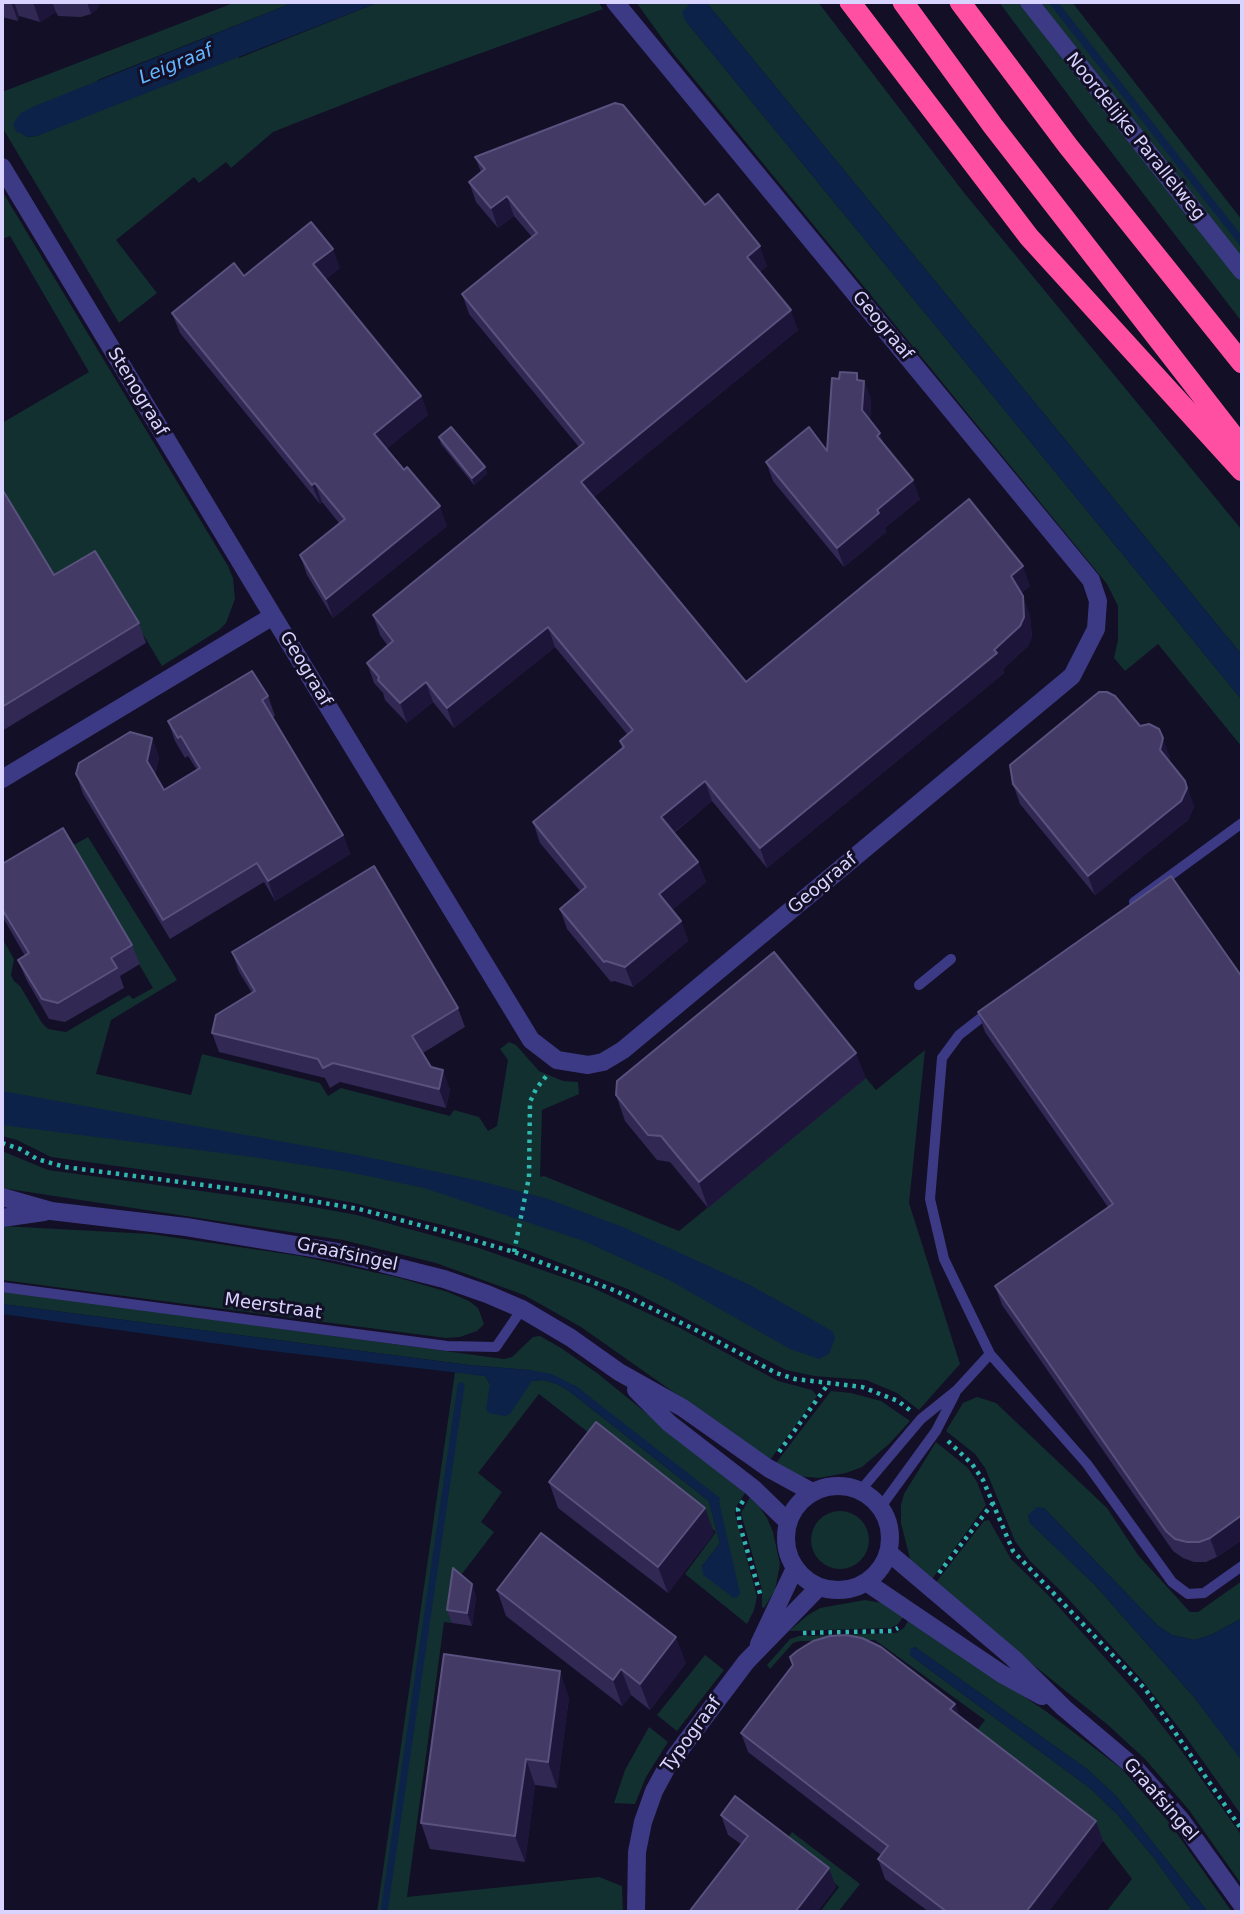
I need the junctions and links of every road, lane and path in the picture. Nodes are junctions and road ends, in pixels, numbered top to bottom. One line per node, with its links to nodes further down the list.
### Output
1 (615, 2): 18 (street, Geograaf)
2 (850, 2): 10 (highway)
3 (903, 2): 9 (highway)
4 (960, 2): 8 (highway)
5 (1029, 2): 7 (street, Noordelijke Parallelweg)
6 (2, 167): 11 (street, Stenograaf)
7 (1242, 271)
8 (1242, 363)
9 (1242, 447)
10 (1242, 471)
11 (273, 616): 12 (street, Geograaf); 18 (street, Geograaf)
12 (2, 779)
13 (1242, 823): 14 (lane)
14 (1120, 913)
15 (951, 959): 16 (lane)
16 (919, 985)
17 (1002, 1001): 25 (lane)
18 (557, 1060): 22 (path)
19 (2, 1198): 20 (street, Graafsingel)
20 (51, 1211): 21 (street, Graafsingel); 24 (street, Graafsingel)
21 (2, 1218)
22 (514, 1252)
23 (2, 1287): 24 (lane, Meerstraat)
24 (522, 1309): 26 (street, Graafsingel)
25 (990, 1354): 27 (lane); 33 (lane)
26 (619, 1372): 29 (street, Graafsingel); 31 (street, Graafsingel)
27 (957, 1390): 28 (lane); 30 (lane)
28 (860, 1491): 29 (street); 30 (street)
29 (813, 1492): 31 (street)
30 (880, 1508): 32 (street)
31 (788, 1522): 34 (street)
32 (888, 1552): 35 (street); 38 (street, Graafsingel)
33 (1242, 1566)
34 (795, 1568): 36 (street); 37 (street, Typograaf)
35 (866, 1582): 36 (street); 38 (street, Graafsingel)
36 (819, 1587): 37 (street, Typograaf)
37 (757, 1650): 40 (street, Typograaf)
38 (1063, 1708): 39 (street, Graafsingel)
39 (1242, 1905)
40 (636, 1912)

